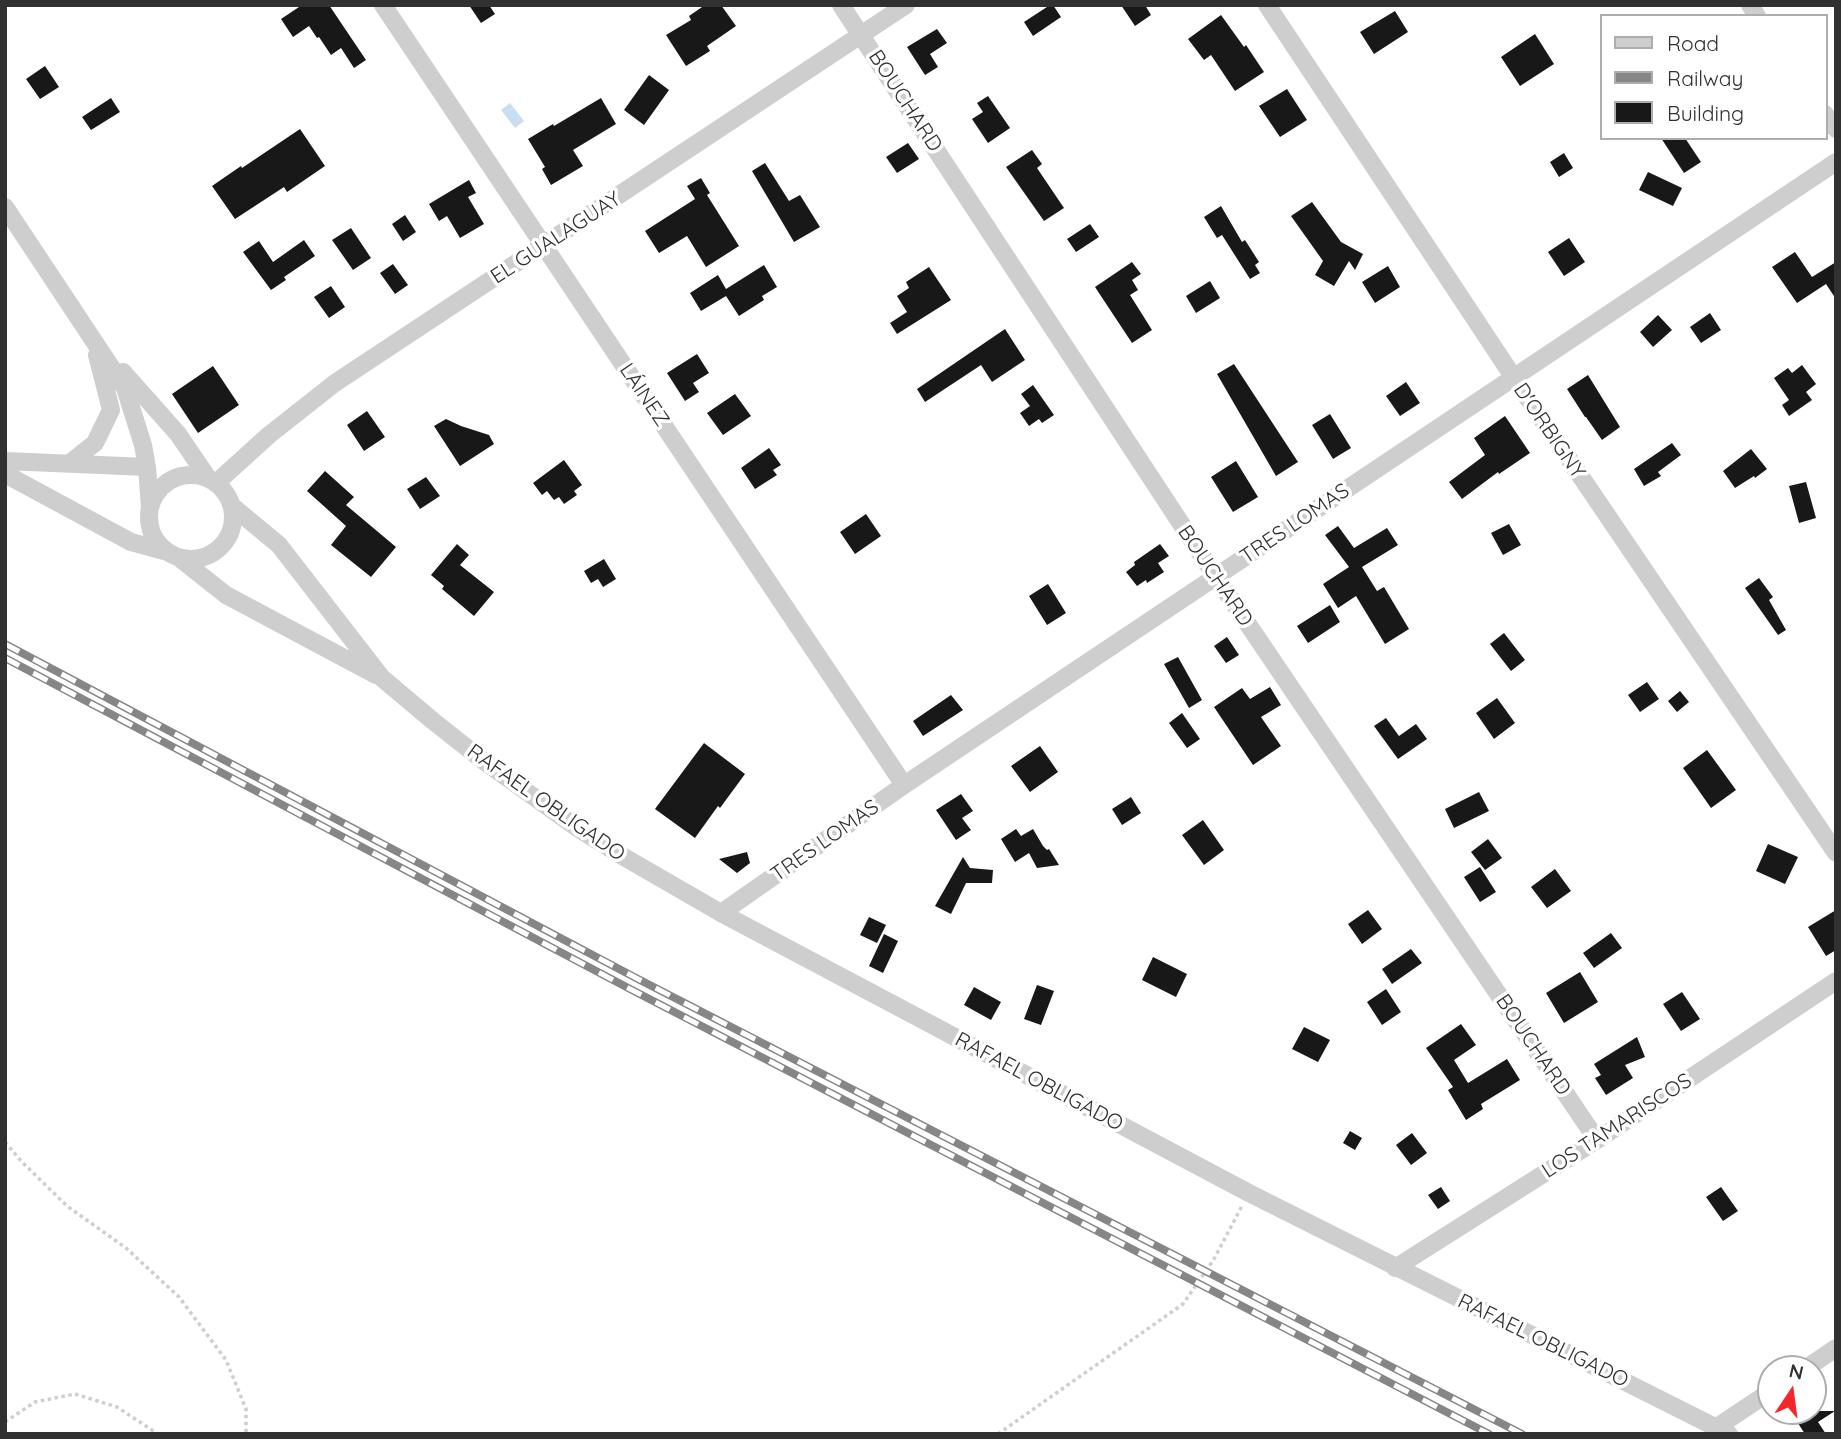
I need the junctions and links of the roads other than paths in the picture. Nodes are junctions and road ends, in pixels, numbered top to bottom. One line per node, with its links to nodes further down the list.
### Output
1 (383, 5): 8 (street, LÁINEZ)
2 (841, 5): 5 (street, BOUCHARD)
3 (906, 5): 5 (street, EL GUALAGUAY)
4 (1267, 5): 10 (street, D'ORBIGNY)
5 (862, 35): 8 (street, EL GUALAGUAY); 19 (street, BOUCHARD)
6 (1836, 162): 10 (street, TRES LOMAS)
7 (5, 208): 9 (street)
8 (544, 246): 15 (street, EL GUALAGUAY); 21 (street, LÁINEZ)
9 (93, 338): 12 (street); 13 (street); 15 (street)
10 (1514, 378): 19 (street, TRES LOMAS); 22 (street, D'ORBIGNY)
11 (5, 461): 12 (street)
12 (70, 463): 13 (street)
13 (147, 467): 17 (street)
14 (5, 474): 18 (street)
15 (212, 481): 16 (street); 17 (street)
16 (232, 506): 18 (street); 20 (street, RAFAEL OBLIGADO)
17 (150, 508): 18 (street)
18 (172, 554): 20 (street, RAFAEL OBLIGADO)
19 (1216, 577): 21 (street, TRES LOMAS); 25 (street, BOUCHARD)
20 (382, 678): 23 (street, RAFAEL OBLIGADO)
21 (904, 785): 23 (street, TRES LOMAS)
22 (1836, 853)
23 (722, 913): 26 (street, RAFAEL OBLIGADO)
24 (1836, 981): 25 (street, LOS TAMARISCOS)
25 (1597, 1140): 26 (street, LOS TAMARISCOS)
26 (1395, 1268): 28 (street, RAFAEL OBLIGADO)
27 (1757, 1403): 28 (street)
28 (1723, 1431)

